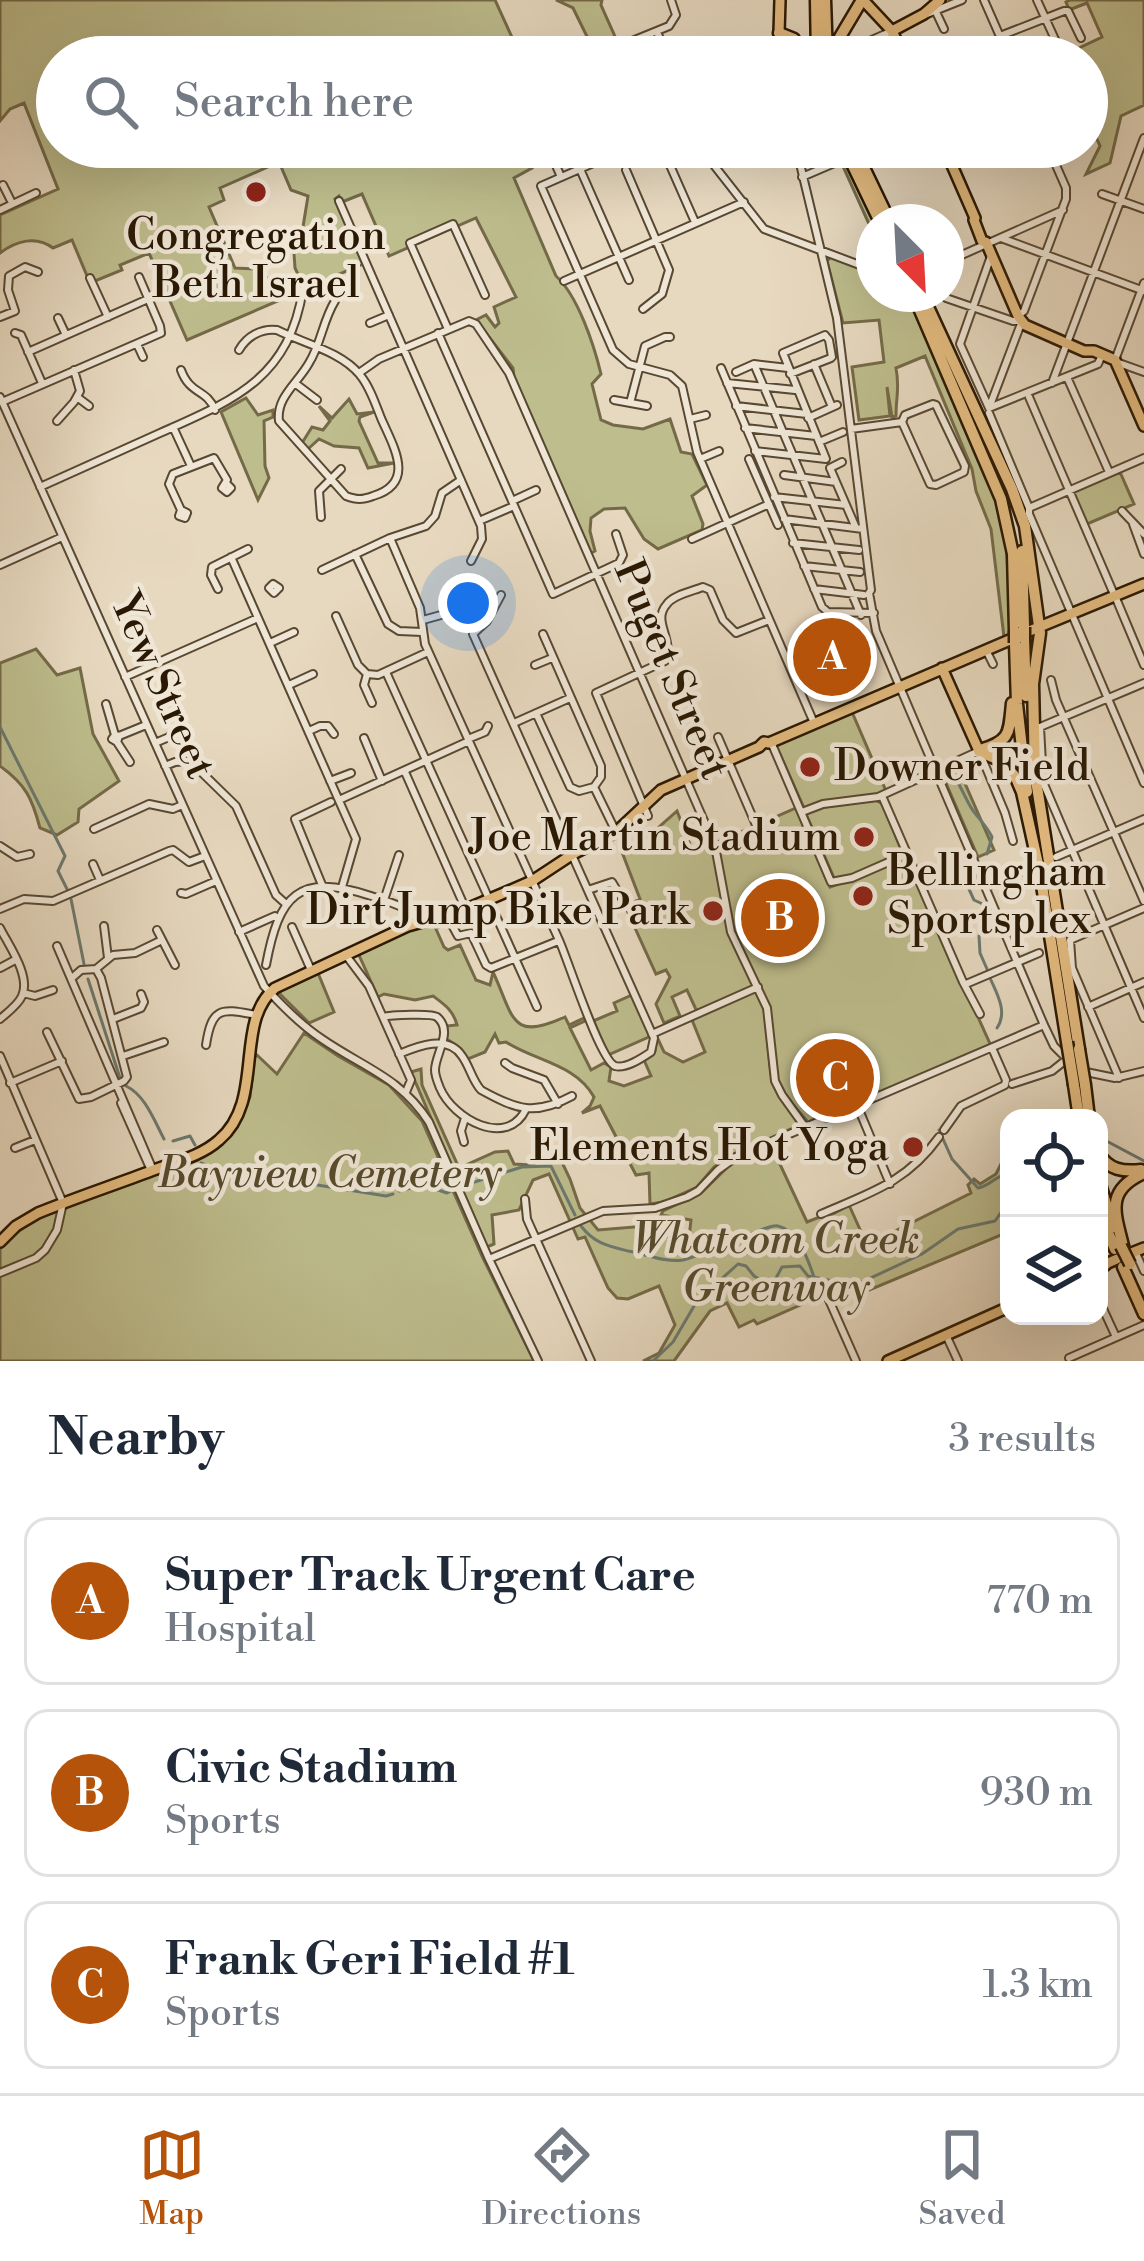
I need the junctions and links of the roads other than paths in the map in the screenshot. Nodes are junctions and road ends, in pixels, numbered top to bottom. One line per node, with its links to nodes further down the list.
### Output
1 (671, 0): 13 (street)
2 (820, 0): 19 (highway); 20 (highway)
3 (862, 0): 14 (main road); 21 (highway)
4 (962, 0): 9 (street)
5 (984, 0): 24 (street)
6 (1037, 0): 11 (street)
7 (1064, 0): 10 (street)
8 (779, 1): 15 (main road)
9 (935, 6): 12 (street); 14 (main road)
10 (1066, 11): 11 (street); 27 (street)
11 (1046, 20): 25 (street); 26 (street)
12 (944, 29)
13 (657, 32): 16 (street); 17 (street)
14 (892, 32): 22 (street); 23 (main road)
15 (779, 33): 18 (highway)
16 (647, 36)
17 (659, 36)
18 (788, 36)
19 (818, 36)
20 (827, 36)
21 (841, 36)
22 (884, 36)
23 (894, 36)
24 (1000, 36)
25 (1003, 36)
26 (1053, 36)
27 (1080, 36)
28 (1144, 138): 46 (street)
29 (557, 168): 40 (street)
30 (671, 168): 54 (street)
31 (716, 168): 47 (street)
32 (800, 168): 41 (street)
33 (823, 168): 41 (street)
34 (854, 168): 48 (highway)
35 (864, 168): 49 (highway)
36 (953, 168): 57 (main road)
37 (1057, 168): 53 (street)
38 (580, 169): 40 (street); 61 (street)
39 (626, 170): 56 (street)
40 (561, 177): 65 (street)
41 (802, 177): 58 (street)
42 (3, 185): 50 (street)
43 (36, 193): 50 (street)
44 (1102, 194): 46 (street)
45 (339, 201): 80 (street)
46 (1120, 201): 51 (street); 64 (street)
47 (744, 202): 54 (street); 58 (street)
48 (871, 204)
49 (881, 204)
50 (13, 205): 52 (street)
51 (1144, 209)
52 (0, 210)
53 (1063, 210): 55 (street); 59 (street)
54 (695, 224): 56 (street)
55 (1001, 238): 57 (street); 59 (street)
56 (657, 240): 61 (street); 77 (street)
57 (988, 247): 60 (street); 76 (street); 84 (main road)
58 (819, 250): 62 (street); 100 (street)
59 (1046, 254): 64 (street); 84 (street)
60 (964, 256)
61 (619, 257): 65 (street); 68 (street)
62 (856, 264)
63 (38, 272): 81 (street)
64 (1094, 272): 70 (street); 92 (street)
65 (580, 274): 69 (street); 103 (street)
66 (139, 277): 73 (street)
67 (90, 278): 82 (street)
68 (628, 280)
69 (564, 281)
70 (1143, 288): 98 (street)
71 (303, 290): 90 (street)
72 (485, 295): 86 (street)
73 (148, 298): 82 (street); 93 (street)
74 (335, 301): 95 (street)
75 (964, 304): 76 (street)
76 (972, 307): 84 (street); 129 (street)
77 (643, 309)
78 (925, 312): 214 (highway)
79 (927, 312): 214 (highway)
80 (389, 315): 85 (street); 94 (street)
81 (0, 317)
82 (108, 317): 89 (street)
83 (58, 318): 89 (street)
84 (1020, 318): 92 (main road); 129 (street)
85 (370, 323)
86 (448, 329): 88 (street); 193 (street, Puget Street)
87 (15, 333): 97 (street)
88 (438, 333): 94 (street); 163 (street)
89 (66, 335): 97 (street)
90 (290, 337): 95 (street); 96 (street); 127 (street)
91 (670, 338): 103 (street)
92 (1067, 343): 98 (main road); 114 (street)
93 (137, 344): 99 (street); 105 (street)
94 (403, 348): 110 (street); 155 (street)
95 (317, 349): 110 (street); 115 (street)
96 (239, 350)
97 (28, 352): 112 (street)
98 (1101, 356): 109 (street); 111 (street); 135 (main road)
99 (143, 357)
100 (837, 357): 102 (street); 108 (street); 138 (street)
101 (754, 364): 107 (street); 108 (street); 116 (street)
102 (814, 364): 108 (street); 131 (street)
103 (638, 368): 123 (street); 132 (street)
104 (721, 368): 113 (street)
105 (74, 370): 112 (street); 119 (street)
106 (181, 370): 127 (street)
107 (736, 371)
108 (789, 371): 117 (street)
109 (1144, 372)
110 (358, 373): 154 (street)
111 (1067, 377): 114 (street); 151 (street)
112 (42, 383): 120 (street)
113 (727, 383): 116 (street); 126 (street)
114 (1052, 383): 129 (street)
115 (296, 384): 121 (street); 154 (street)
116 (764, 387): 117 (street); 128 (street)
117 (797, 391): 131 (street)
118 (1029, 397): 160 (street)
119 (76, 398): 124 (street); 133 (street)
120 (1, 400): 158 (street, Yew Street)
121 (317, 400)
122 (614, 400): 123 (street)
123 (630, 403): 125 (street)
124 (89, 406)
125 (647, 406)
126 (736, 406): 128 (street); 137 (street)
127 (214, 410): 136 (street)
128 (773, 410): 131 (street); 139 (street)
129 (989, 411): 165 (street)
130 (706, 415): 132 (street)
131 (808, 416): 140 (street)
132 (690, 419): 145 (street)
133 (57, 421)
134 (902, 422): 134 (street); 138 (street)
135 (1144, 426)
136 (173, 428): 149 (street); 158 (street)
137 (745, 428): 139 (street); 142 (street)
138 (847, 431): 140 (street); 174 (street)
139 (783, 432): 140 (street); 143 (street)
140 (818, 439): 148 (street)
141 (719, 451): 145 (street)
142 (755, 451): 143 (street); 161 (street)
143 (793, 456): 148 (street); 153 (street)
144 (1144, 458): 151 (street)
145 (700, 459): 171 (street)
146 (749, 459): 161 (street)
147 (842, 462): 148 (street)
148 (828, 464): 156 (street)
149 (191, 466): 157 (street); 166 (street)
150 (341, 469): 154 (street)
151 (1110, 473): 160 (street)
152 (784, 475): 153 (street)
153 (803, 478): 156 (street); 162 (street)
154 (329, 479): 168 (street)
155 (461, 480): 169 (street); 178 (street)
156 (836, 482): 164 (street)
157 (227, 484)
158 (40, 487): 177 (street, Yew Street)
159 (536, 490): 163 (street)
160 (1069, 490): 165 (street); 202 (street)
161 (771, 501): 162 (street); 170 (street); 171 (street)
162 (813, 501): 164 (street); 172 (street)
163 (513, 503): 169 (street); 193 (street)
164 (846, 505): 174 (street)
165 (1029, 508): 203 (street)
166 (181, 510)
167 (1122, 511): 173 (street)
168 (321, 517)
169 (479, 521): 187 (street)
170 (781, 522): 172 (street); 180 (street)
171 (728, 523): 179 (street); 210 (street)
172 (822, 524): 174 (street); 181 (street)
173 (1133, 524): 176 (street); 185 (street)
174 (859, 528): 201 (street)
175 (616, 534): 193 (street)
176 (1144, 534)
177 (62, 537): 188 (street); 229 (street, Yew Street)
178 (390, 538): 184 (street); 195 (street)
179 (692, 538)
180 (794, 543): 181 (street); 189 (street)
181 (832, 547): 183 (street); 191 (street)
182 (248, 549): 186 (street)
183 (859, 550)
184 (355, 554): 190 (street); 212 (street)
185 (1144, 554)
186 (231, 557): 197 (street); 208 (street)
187 (471, 560)
188 (0, 565)
189 (803, 566): 191 (street); 198 (street)
190 (322, 570)
191 (842, 570): 192 (street); 199 (street)
192 (860, 572)
193 (597, 574): 228 (street, Puget Street)
194 (423, 575): 195 (street)
195 (409, 581): 209 (street)
196 (1144, 581): 202 (main road)
197 (218, 589)
198 (813, 589): 199 (street); 206 (street)
199 (852, 593): 201 (street); 206 (street)
200 (501, 595): 241 (street)
201 (869, 595): 204 (street)
202 (1110, 597): 203 (main road); 222 (street)
203 (1071, 613): 214 (main road); 236 (street)
204 (874, 614): 206 (street); 233 (street)
205 (441, 615): 209 (street)
206 (861, 615)
207 (336, 616): 227 (street)
208 (258, 618): 215 (street); 229 (street)
209 (423, 620): 212 (street)
210 (769, 620): 228 (street); 242 (street)
211 (294, 632): 215 (street)
212 (422, 632): 217 (street)
213 (543, 634): 218 (street)
214 (1022, 634): 216 (main road); 221 (highway); 262 (highway); 262 (highway)
215 (270, 643): 232 (street)
216 (986, 650): 219 (main road); 220 (street)
217 (428, 652): 225 (street); 251 (street)
218 (553, 658): 223 (street); 235 (street)
219 (960, 661): 224 (main road); 234 (main road)
220 (992, 664)
221 (1016, 664): 254 (highway); 281 (highway)
222 (1144, 664)
223 (536, 665)
224 (943, 668): 233 (main road); 234 (main road)
225 (386, 672): 227 (street); 257 (street)
226 (313, 674): 232 (street)
227 (367, 674): 237 (street)
228 (641, 674): 263 (street, Puget Street); 271 (street)
229 (125, 677): 243 (street, Yew Street)
230 (1051, 680): 240 (street)
231 (1144, 682): 236 (street)
232 (289, 685): 246 (street)
233 (900, 686): 242 (main road); 259 (street)
234 (951, 688): 254 (main road)
235 (570, 698): 239 (street); 267 (street)
236 (1107, 698): 240 (street); 266 (street)
237 (372, 703)
238 (106, 704): 249 (street)
239 (536, 713): 241 (street); 267 (street)
240 (1065, 717): 278 (street); 282 (street)
241 (514, 723): 284 (street)
242 (814, 723): 253 (main road)
243 (146, 725): 249 (street); 252 (street, Yew Street)
244 (488, 726): 251 (street)
245 (178, 727): 252 (street)
246 (309, 731): 247 (street); 265 (street)
247 (334, 734)
248 (718, 737): 255 (street)
249 (117, 738): 256 (street)
250 (364, 738): 264 (street)
251 (468, 740): 257 (street); 292 (street)
252 (155, 743): 258 (street, Yew Street)
253 (766, 744): 255 (main road); 272 (street)
254 (979, 751): 259 (street); 279 (street); 281 (highway)
255 (728, 760): 263 (main road); 275 (street)
256 (130, 762)
257 (427, 762): 260 (street); 301 (street)
258 (165, 766): 270 (street, Yew Street); 302 (street)
259 (937, 771): 268 (street); 296 (street)
260 (404, 772): 264 (street); 305 (street)
261 (351, 773): 265 (street)
262 (1035, 773): 352 (highway)
263 (685, 779): 271 (main road); 332 (street, Puget Street)
264 (382, 781): 269 (street)
265 (330, 782): 269 (street)
266 (1144, 783)
267 (595, 787): 277 (street)
268 (882, 796): 272 (street); 285 (street)
269 (334, 801): 294 (street); 295 (street)
270 (182, 805): 276 (street); 287 (street, Yew Street)
271 (643, 805): 273 (street); 277 (main road)
272 (802, 812): 285 (street)
273 (648, 816)
274 (1144, 819): 278 (street)
275 (756, 825)
276 (94, 829)
277 (616, 832): 284 (main road)
278 (1114, 832): 282 (street); 303 (street)
279 (1013, 841)
280 (0, 845): 283 (street)
281 (1035, 849): 352 (highway)
282 (1072, 850): 288 (street); 309 (street)
283 (30, 854)
284 (573, 854): 292 (main road); 297 (street)
285 (907, 854): 331 (street)
286 (399, 855): 300 (street)
287 (205, 856): 291 (street); 293 (street, Yew Street)
288 (1056, 857)
289 (93, 864): 291 (street)
290 (1021, 872): 296 (street)
291 (100, 880): 304 (street)
292 (532, 880): 301 (main road); 316 (street)
293 (217, 881): 298 (street); 314 (street, Yew Street)
294 (322, 885): 295 (street); 302 (street)
295 (342, 886): 300 (street)
296 (986, 887): 323 (street)
297 (588, 890): 299 (street); 348 (street)
298 (182, 893)
299 (621, 897)
300 (384, 900): 307 (street)
301 (490, 903): 305 (main road); 321 (street)
302 (286, 904): 306 (street)
303 (1144, 904): 309 (street)
304 (0, 909)
305 (466, 910): 307 (main road)
306 (279, 915): 314 (street); 325 (street)
307 (422, 922): 319 (main road)
308 (452, 925): 321 (street)
309 (1104, 925): 333 (street); 338 (street)
310 (104, 926): 320 (street)
311 (292, 927): 328 (street)
312 (0, 928): 322 (street)
313 (158, 930): 315 (street)
314 (239, 932): 335 (street, Yew Street)
315 (162, 940): 320 (street); 324 (street)
316 (559, 940): 321 (street); 348 (street)
317 (57, 946): 329 (street)
318 (1039, 953): 323 (street)
319 (345, 954): 328 (main road); 342 (street)
320 (108, 958): 327 (street)
321 (515, 959): 339 (street)
322 (15, 960): 326 (street); 336 (street)
323 (1018, 962): 331 (street); 346 (street)
324 (175, 965)
325 (266, 965)
326 (0, 968)
327 (96, 969): 329 (street); 345 (street)
328 (311, 970): 335 (main road)
329 (72, 979): 363 (street)
330 (1144, 982): 333 (street)
331 (966, 984): 340 (street)
332 (758, 987): 348 (street); 373 (street, Puget Street)
333 (1131, 988): 338 (street); 343 (street)
334 (53, 989): 336 (street)
335 (269, 992): 341 (main road); 365 (street)
336 (23, 993): 344 (street)
337 (141, 994): 345 (street)
338 (1088, 1006): 361 (street)
339 (537, 1007)
340 (980, 1014)
341 (257, 1015): 351 (street); 378 (main road)
342 (383, 1017): 350 (street); 354 (street)
343 (1144, 1018)
344 (0, 1019)
345 (113, 1019): 356 (street)
346 (1044, 1025): 353 (street); 360 (street)
347 (47, 1032): 357 (street)
348 (652, 1034)
349 (164, 1042): 356 (street)
350 (443, 1044): 354 (street); 369 (street); 372 (street)
351 (206, 1045)
352 (1073, 1046): 360 (highway, bridge)
353 (992, 1048): 364 (street); 368 (street)
354 (399, 1054): 365 (street)
355 (0, 1056): 362 (street)
356 (123, 1056): 363 (street)
357 (62, 1061): 362 (street); 363 (street)
358 (505, 1063): 367 (street)
359 (1144, 1071): 361 (street)
360 (1077, 1072): 361 (street); 364 (street); 370 (highway); 371 (highway)
361 (1119, 1078)
362 (10, 1083): 374 (street)
363 (116, 1086): 378 (street)
364 (1008, 1086): 380 (street)
365 (406, 1092): 389 (street)
366 (572, 1096): 367 (street)
367 (558, 1104): 369 (street)
368 (857, 1105): 373 (street); 380 (street)
369 (526, 1109): 372 (street)
370 (1079, 1109)
371 (1087, 1109)
372 (465, 1118): 375 (street)
373 (805, 1127): 386 (street)
374 (34, 1140): 376 (street); 382 (street)
375 (464, 1142)
376 (15, 1148)
377 (1108, 1164): 379 (highway)
378 (153, 1170): 382 (main road)
379 (1144, 1172): 388 (highway)
380 (890, 1184): 383 (street)
381 (526, 1199): 386 (street)
382 (63, 1203): 387 (main road); 391 (street)
383 (821, 1214)
384 (1108, 1216): 388 (highway)
385 (1100, 1217): 388 (highway)
386 (536, 1240): 389 (street); 402 (street)
387 (0, 1242)
388 (1120, 1256): 390 (street); 393 (highway); 395 (highway)
389 (489, 1259): 401 (street)
390 (1144, 1271)
391 (0, 1273)
392 (825, 1291): 403 (street)
393 (1144, 1297)
394 (1000, 1311): 398 (main road)
395 (1144, 1314)
396 (1108, 1320): 399 (street)
397 (1144, 1325): 399 (street)
398 (946, 1335): 404 (main road); 405 (street)
399 (1116, 1337): 400 (street)
400 (1070, 1358)
401 (538, 1361)
402 (591, 1361)
403 (856, 1361)
404 (888, 1361)
405 (958, 1361)

